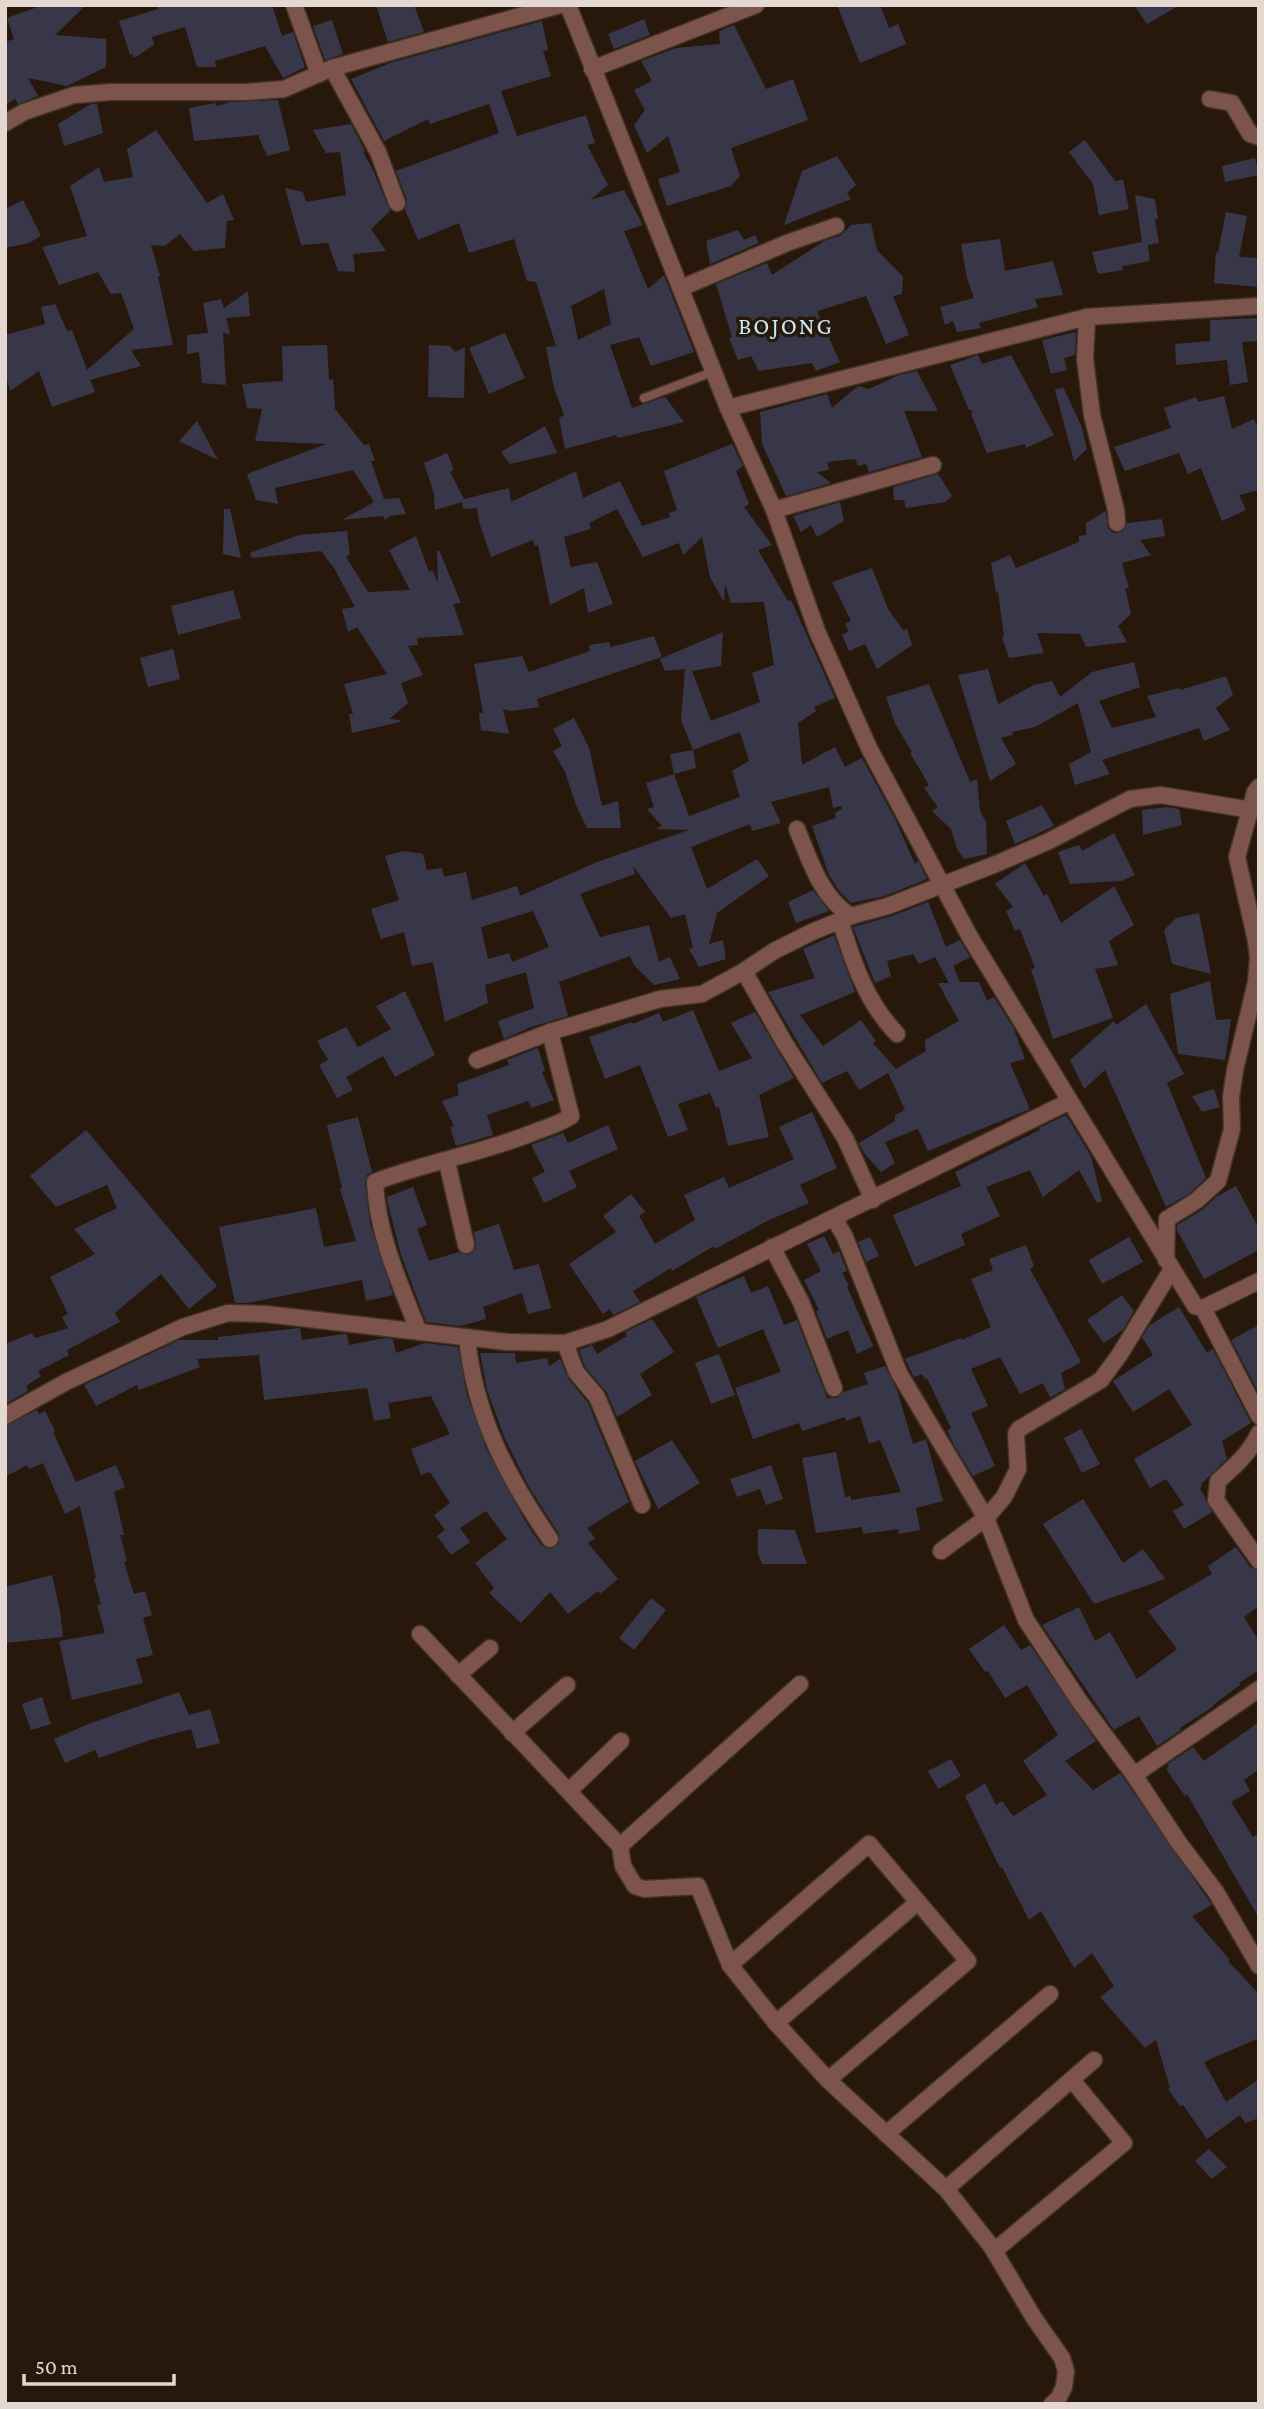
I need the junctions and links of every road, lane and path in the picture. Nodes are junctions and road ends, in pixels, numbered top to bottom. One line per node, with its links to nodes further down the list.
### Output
1 (294, 5): 6 (street)
2 (560, 5): 6 (street)
3 (568, 5): 5 (street)
4 (756, 5): 5 (street)
5 (592, 69): 12 (street)
6 (326, 71): 8 (street); 10 (street)
7 (1210, 100): 9 (street)
8 (5, 123)
9 (1259, 137)
10 (397, 203)
11 (836, 226): 12 (street)
12 (681, 288): 15 (street)
13 (1259, 306): 14 (street)
14 (1087, 317): 17 (street); 20 (street)
15 (715, 371): 16 (lane); 17 (street)
16 (643, 398)
17 (728, 408): 19 (street)
18 (933, 465): 19 (street)
19 (774, 510): 24 (street)
20 (1117, 523)
21 (1259, 787): 22 (street)
22 (1255, 809): 24 (street); 36 (street)
23 (797, 829): 25 (street)
24 (942, 884): 25 (street); 30 (street)
25 (846, 918): 26 (street); 28 (street)
26 (744, 971): 27 (street); 32 (street)
27 (550, 1032): 29 (street); 31 (street)
28 (897, 1034)
29 (477, 1060)
30 (1070, 1101): 32 (street); 36 (street)
31 (447, 1162): 34 (street); 39 (street)
32 (873, 1199): 33 (street)
33 (834, 1218): 35 (street); 47 (street)
34 (466, 1245)
35 (772, 1247): 41 (street); 42 (street)
36 (1169, 1265): 38 (street); 47 (street)
37 (1259, 1281): 38 (street)
38 (1203, 1308): 44 (street)
39 (419, 1332): 40 (street); 43 (street)
40 (467, 1337): 41 (street); 48 (street)
41 (565, 1343): 46 (street)
42 (834, 1388)
43 (5, 1416)
44 (1259, 1416)
45 (1259, 1433): 50 (street)
46 (642, 1505)
47 (986, 1518): 49 (street); 59 (street)
48 (550, 1539)
49 (941, 1551)
50 (1259, 1561)
51 (420, 1634): 53 (street)
52 (490, 1648): 53 (street)
53 (458, 1675): 57 (street)
54 (800, 1684): 61 (street)
55 (567, 1685): 57 (street)
56 (1259, 1689): 59 (street)
57 (512, 1733): 60 (street)
58 (621, 1741): 60 (street)
59 (1134, 1775): 64 (street)
60 (569, 1791): 61 (street)
61 (620, 1846): 63 (street)
62 (918, 1902): 63 (street); 66 (street); 68 (street)
63 (730, 1965): 66 (street)
64 (1259, 1966)
65 (1049, 1994): 70 (street)
66 (776, 2024): 68 (street)
67 (1094, 2060): 69 (street)
68 (828, 2080): 70 (street)
69 (1072, 2080): 71 (street); 72 (street)
70 (886, 2134): 71 (street)
71 (946, 2189): 72 (street)
72 (994, 2251): 73 (street)
73 (1052, 2404)

